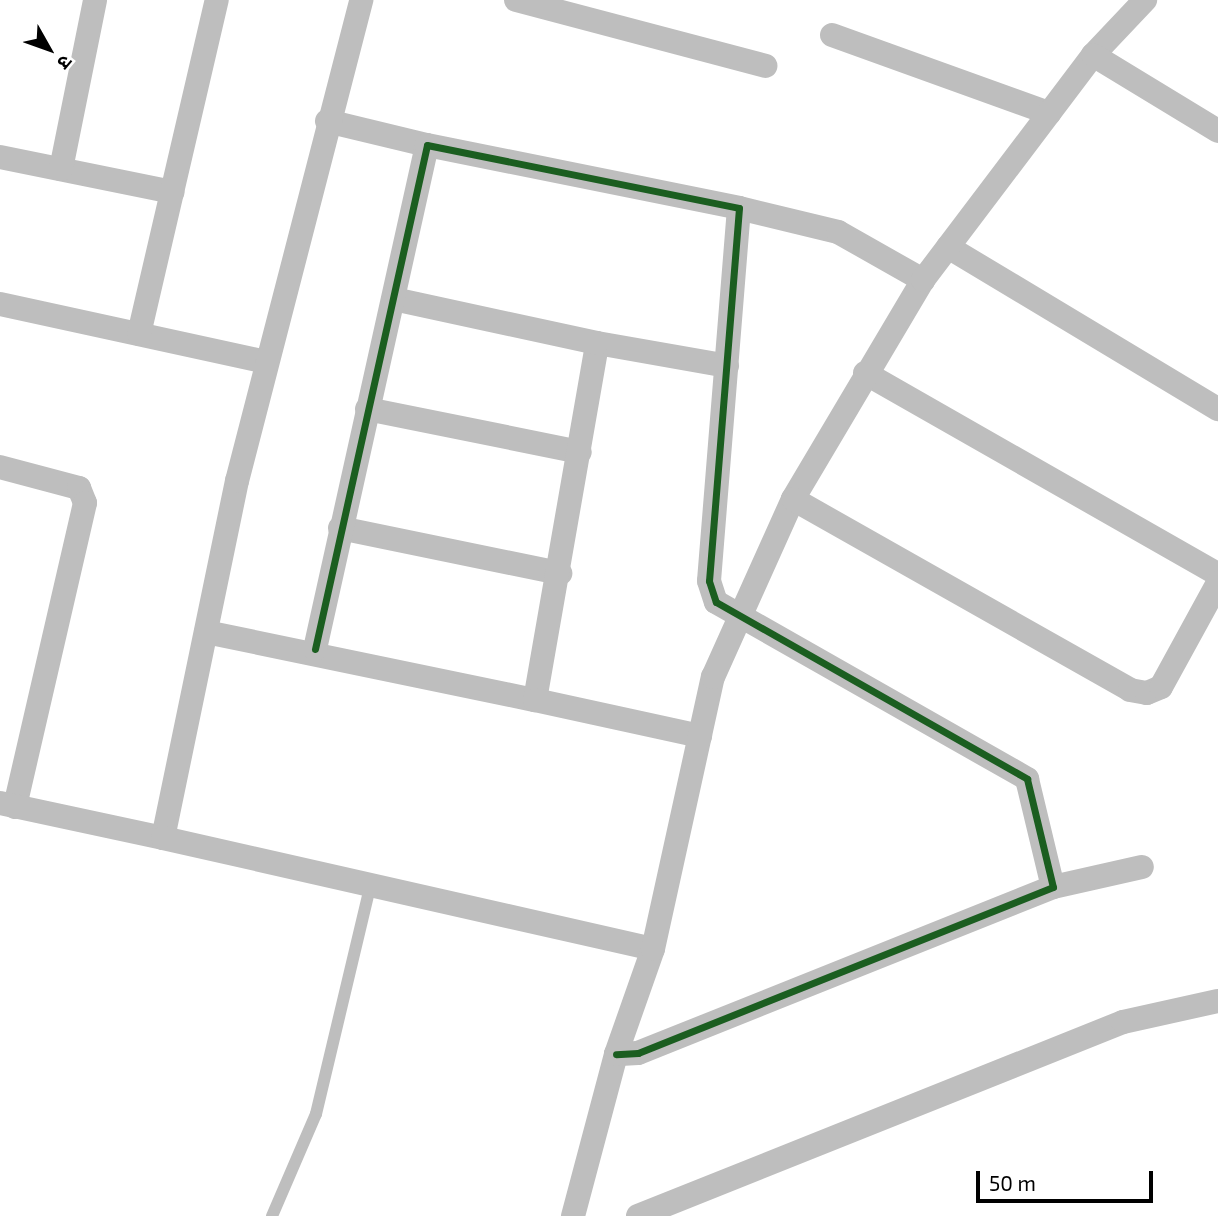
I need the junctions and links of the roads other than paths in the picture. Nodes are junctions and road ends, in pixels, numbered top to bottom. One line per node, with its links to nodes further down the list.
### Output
1 (95, 0): 14 (street)
2 (217, 0): 15 (street)
3 (361, 0): 10 (street)
4 (1140, 1): 7 (street)
5 (530, 2): 8 (street)
6 (832, 35): 9 (street)
7 (1093, 55): 9 (street); 11 (street)
8 (765, 66)
9 (1049, 113): 17 (street)
10 (327, 121): 12 (street); 23 (street)
11 (1218, 131)
12 (427, 145): 16 (street); 19 (street)
13 (0, 157): 14 (street)
14 (61, 169): 15 (street)
15 (172, 192): 21 (street)
16 (739, 208): 18 (street); 24 (street)
17 (948, 247): 18 (street); 27 (street)
18 (923, 280): 25 (street)
19 (394, 299): 22 (street); 26 (street)
20 (0, 304): 21 (street)
21 (139, 334): 23 (street)
22 (597, 343): 24 (street); 28 (street)
23 (266, 362): 36 (street)
24 (727, 366): 35 (street)
25 (865, 373): 30 (street); 33 (street)
26 (367, 409): 28 (street); 31 (street)
27 (1218, 409)
28 (580, 452): 32 (street)
29 (0, 467): 40 (street)
30 (793, 499): 34 (street); 35 (street)
31 (340, 528): 32 (street); 37 (street)
32 (560, 573): 38 (street)
33 (1218, 574)
34 (1218, 583)
35 (739, 617): 39 (street); 44 (street)
36 (206, 632): 37 (street); 41 (street)
37 (315, 649): 38 (street)
38 (534, 700): 39 (street)
39 (701, 736): 45 (street)
40 (7, 805): 41 (street)
41 (163, 838): 43 (street)
42 (1142, 867): 44 (street)
43 (371, 883): 45 (street); 48 (lane)
44 (1054, 887): 47 (street)
45 (653, 949): 47 (street)
46 (1218, 1001): 50 (street)
47 (616, 1054): 49 (street)
48 (272, 1216)
49 (573, 1216)
50 (638, 1216)

